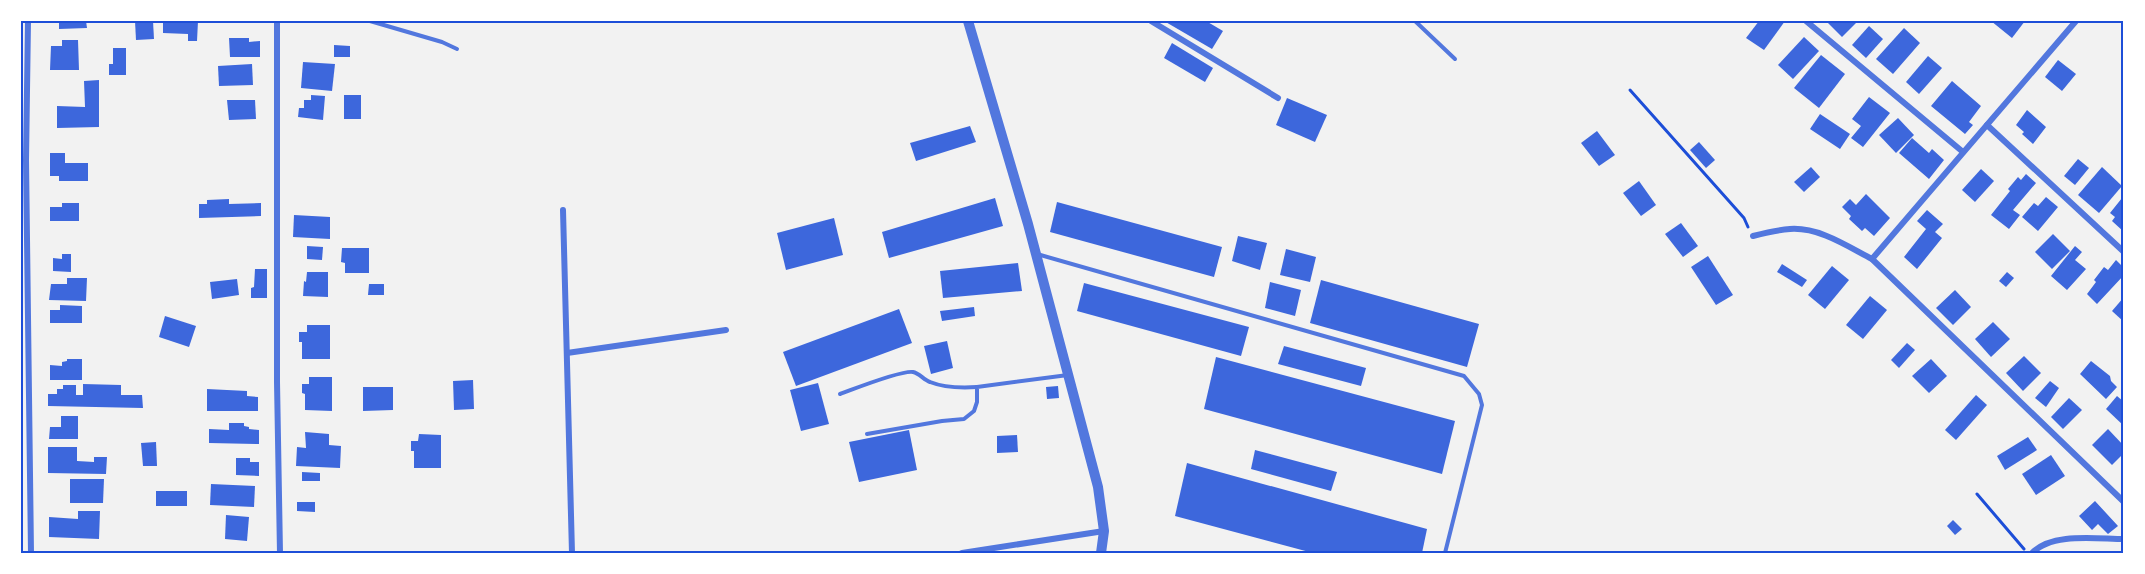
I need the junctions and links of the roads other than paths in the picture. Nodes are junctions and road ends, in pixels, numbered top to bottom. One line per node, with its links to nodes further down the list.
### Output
1 (28, 21): 28 (street)
2 (277, 21): 29 (street)
3 (370, 21): 9 (lane)
4 (968, 21): 17 (street)
5 (1151, 21): 11 (street)
6 (1415, 21): 10 (lane)
7 (1806, 21): 13 (street)
8 (2076, 21): 12 (street)
9 (457, 49)
10 (1455, 59)
11 (1278, 98)
12 (1987, 125): 13 (street); 16 (street)
13 (1963, 152): 18 (street)
14 (563, 210): 20 (street)
15 (1753, 236): 18 (street)
16 (2124, 252)
17 (1036, 254): 21 (street); 33 (lane)
18 (1872, 259): 25 (street)
19 (726, 330): 20 (street)
20 (567, 353): 30 (street)
21 (1068, 375): 22 (lane); 26 (street)
22 (977, 387): 23 (lane); 24 (lane)
23 (840, 394)
24 (867, 434)
25 (2124, 502)
26 (1104, 531): 31 (street); 32 (street)
27 (2124, 539): 34 (street)
28 (31, 553)
29 (280, 553)
30 (572, 553)
31 (962, 553)
32 (1101, 553)
33 (1445, 553)
34 (2032, 553)

